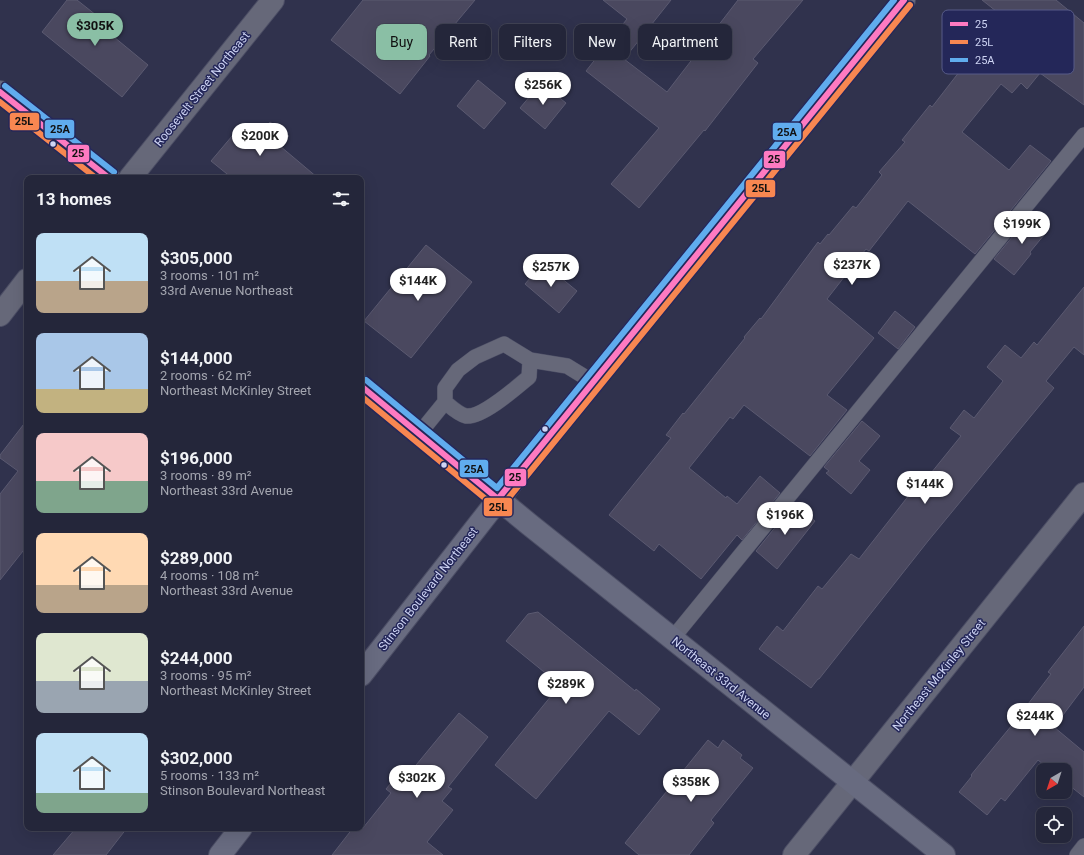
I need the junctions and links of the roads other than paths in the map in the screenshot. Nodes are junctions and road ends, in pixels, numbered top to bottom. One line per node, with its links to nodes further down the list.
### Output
1 (273, 0): 6 (street, Roosevelt Street Northeast)
2 (904, 0): 10 (street, Stinson Boulevard Northeast)
3 (0, 92): 5 (street)
4 (1084, 135): 16 (lane)
5 (103, 175)
6 (132, 175)
7 (24, 284): 8 (street)
8 (0, 315)
9 (530, 360): 10 (lane); 12 (lane); 12 (lane)
10 (593, 382): 15 (street, Stinson Boulevard Northeast)
11 (364, 388): 13 (street, Northeast 33rd Avenue)
12 (444, 402): 13 (lane)
13 (419, 434): 15 (street, Northeast 33rd Avenue)
14 (1084, 494): 18 (street, Northeast McKinley Street)
15 (498, 499): 16 (street, Northeast 33rd Avenue); 17 (street, Stinson Boulevard Northeast)
16 (672, 639): 18 (street, Northeast 33rd Avenue)
17 (364, 671)
18 (852, 782): 22 (street, Northeast McKinley Street); 23 (street, Northeast 33rd Avenue)
19 (239, 831): 21 (street)
20 (1084, 846): 24 (lane)
21 (220, 855)
22 (794, 855)
23 (944, 855)
24 (1077, 855)

